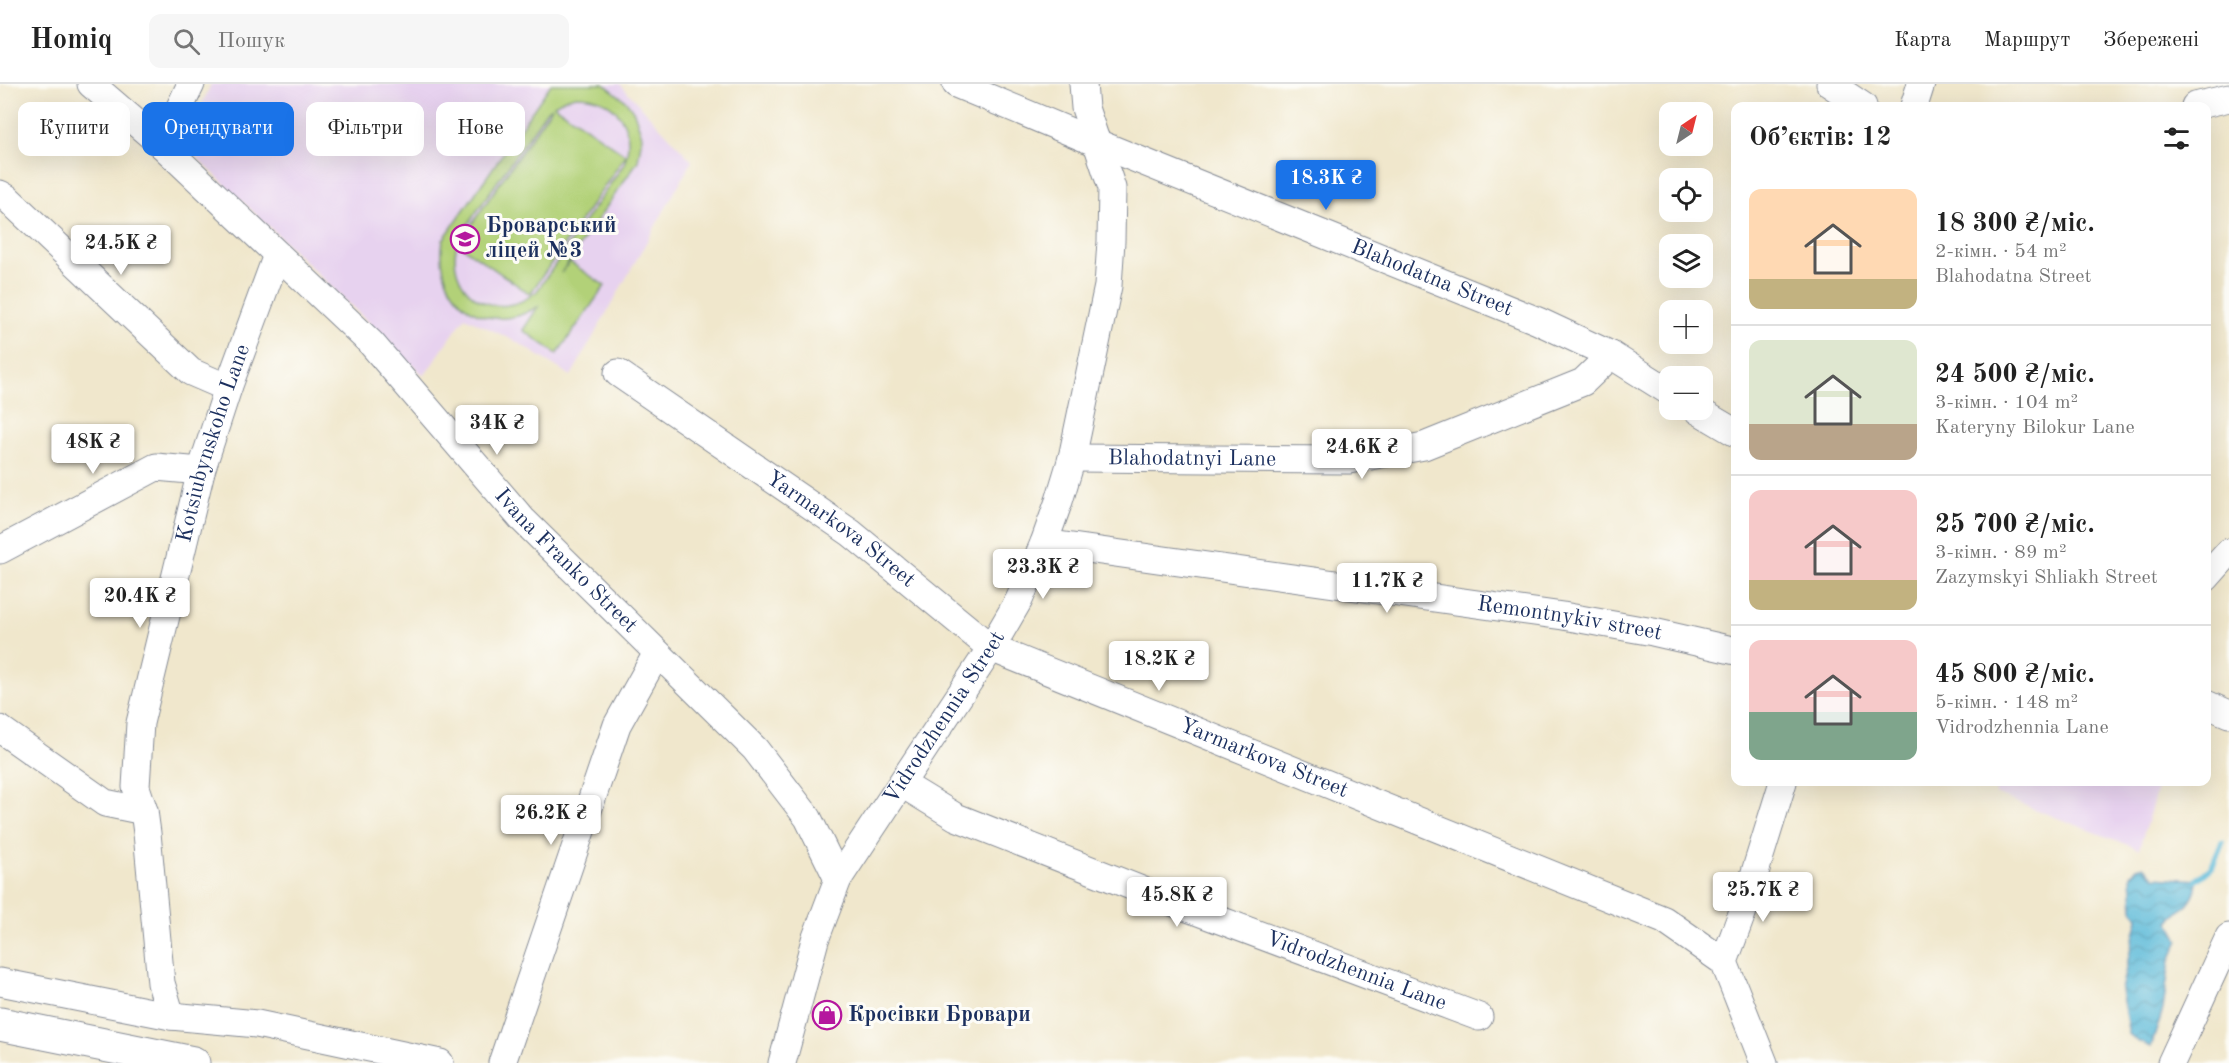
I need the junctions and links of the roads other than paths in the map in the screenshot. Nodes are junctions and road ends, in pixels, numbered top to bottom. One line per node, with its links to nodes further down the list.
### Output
1 (91, 84): 14 (street, Ivana Franko Street)
2 (191, 84): 9 (street)
3 (956, 84): 15 (street, Blahodatna Street)
4 (1083, 84): 15 (street, Vidrodzhennia Street)
5 (1830, 84): 10 (street)
6 (1921, 84): 11 (street)
7 (2199, 84): 12 (street)
8 (2229, 98): 13 (street)
9 (182, 102)
10 (1857, 102)
11 (1915, 102)
12 (2196, 102)
13 (2211, 102)
14 (142, 128)
15 (1096, 143): 19 (street, Blahodatna Street); 25 (street, Vidrodzhennia Street)
16 (174, 156): 18 (street, Ivana Franko Street)
17 (0, 194): 22 (street)
18 (277, 255): 22 (street, Kotsiubynskoho Lane); 33 (street, Ivana Franko Street)
19 (1611, 356): 21 (street, Blahodatna Street); 25 (street, Blahodatnyi Lane)
20 (618, 373): 31 (street, Yarmarkova Street)
21 (1659, 385)
22 (228, 388): 26 (street, Kotsiubynskoho Lane)
23 (1713, 420): 24 (street)
24 (1731, 431)
25 (1072, 458): 27 (street, Vidrodzhennia Street)
26 (201, 471): 28 (street); 39 (street, Kotsiubynskoho Lane)
27 (1044, 543): 31 (street, Vidrodzhennia Street); 32 (street, Remontnykiv street)
28 (0, 550)
29 (2229, 552): 30 (street)
30 (2211, 572)
31 (991, 648): 37 (street, Vidrodzhennia Street); 42 (street, Yarmarkova Street)
32 (1731, 650)
33 (657, 653): 40 (street, Ivana Franko Street); 49 (street)
34 (2211, 706): 35 (street)
35 (2229, 714)
36 (0, 729): 39 (street)
37 (902, 784): 40 (street, Vidrodzhennia Street); 45 (street, Vidrodzhennia Lane)
38 (1782, 786): 42 (street)
39 (144, 811): 44 (street, Kotsiubynskoho Lane)
40 (838, 879): 50 (street, Vidrodzhennia Street)
41 (2229, 937): 52 (street)
42 (1724, 962): 51 (street)
43 (0, 982): 44 (street)
44 (171, 1016): 48 (street)
45 (1479, 1017)
46 (0, 1024): 47 (main road)
47 (193, 1063)
48 (440, 1063)
49 (502, 1063)
50 (782, 1063)
51 (1764, 1063)
52 (2171, 1063)

